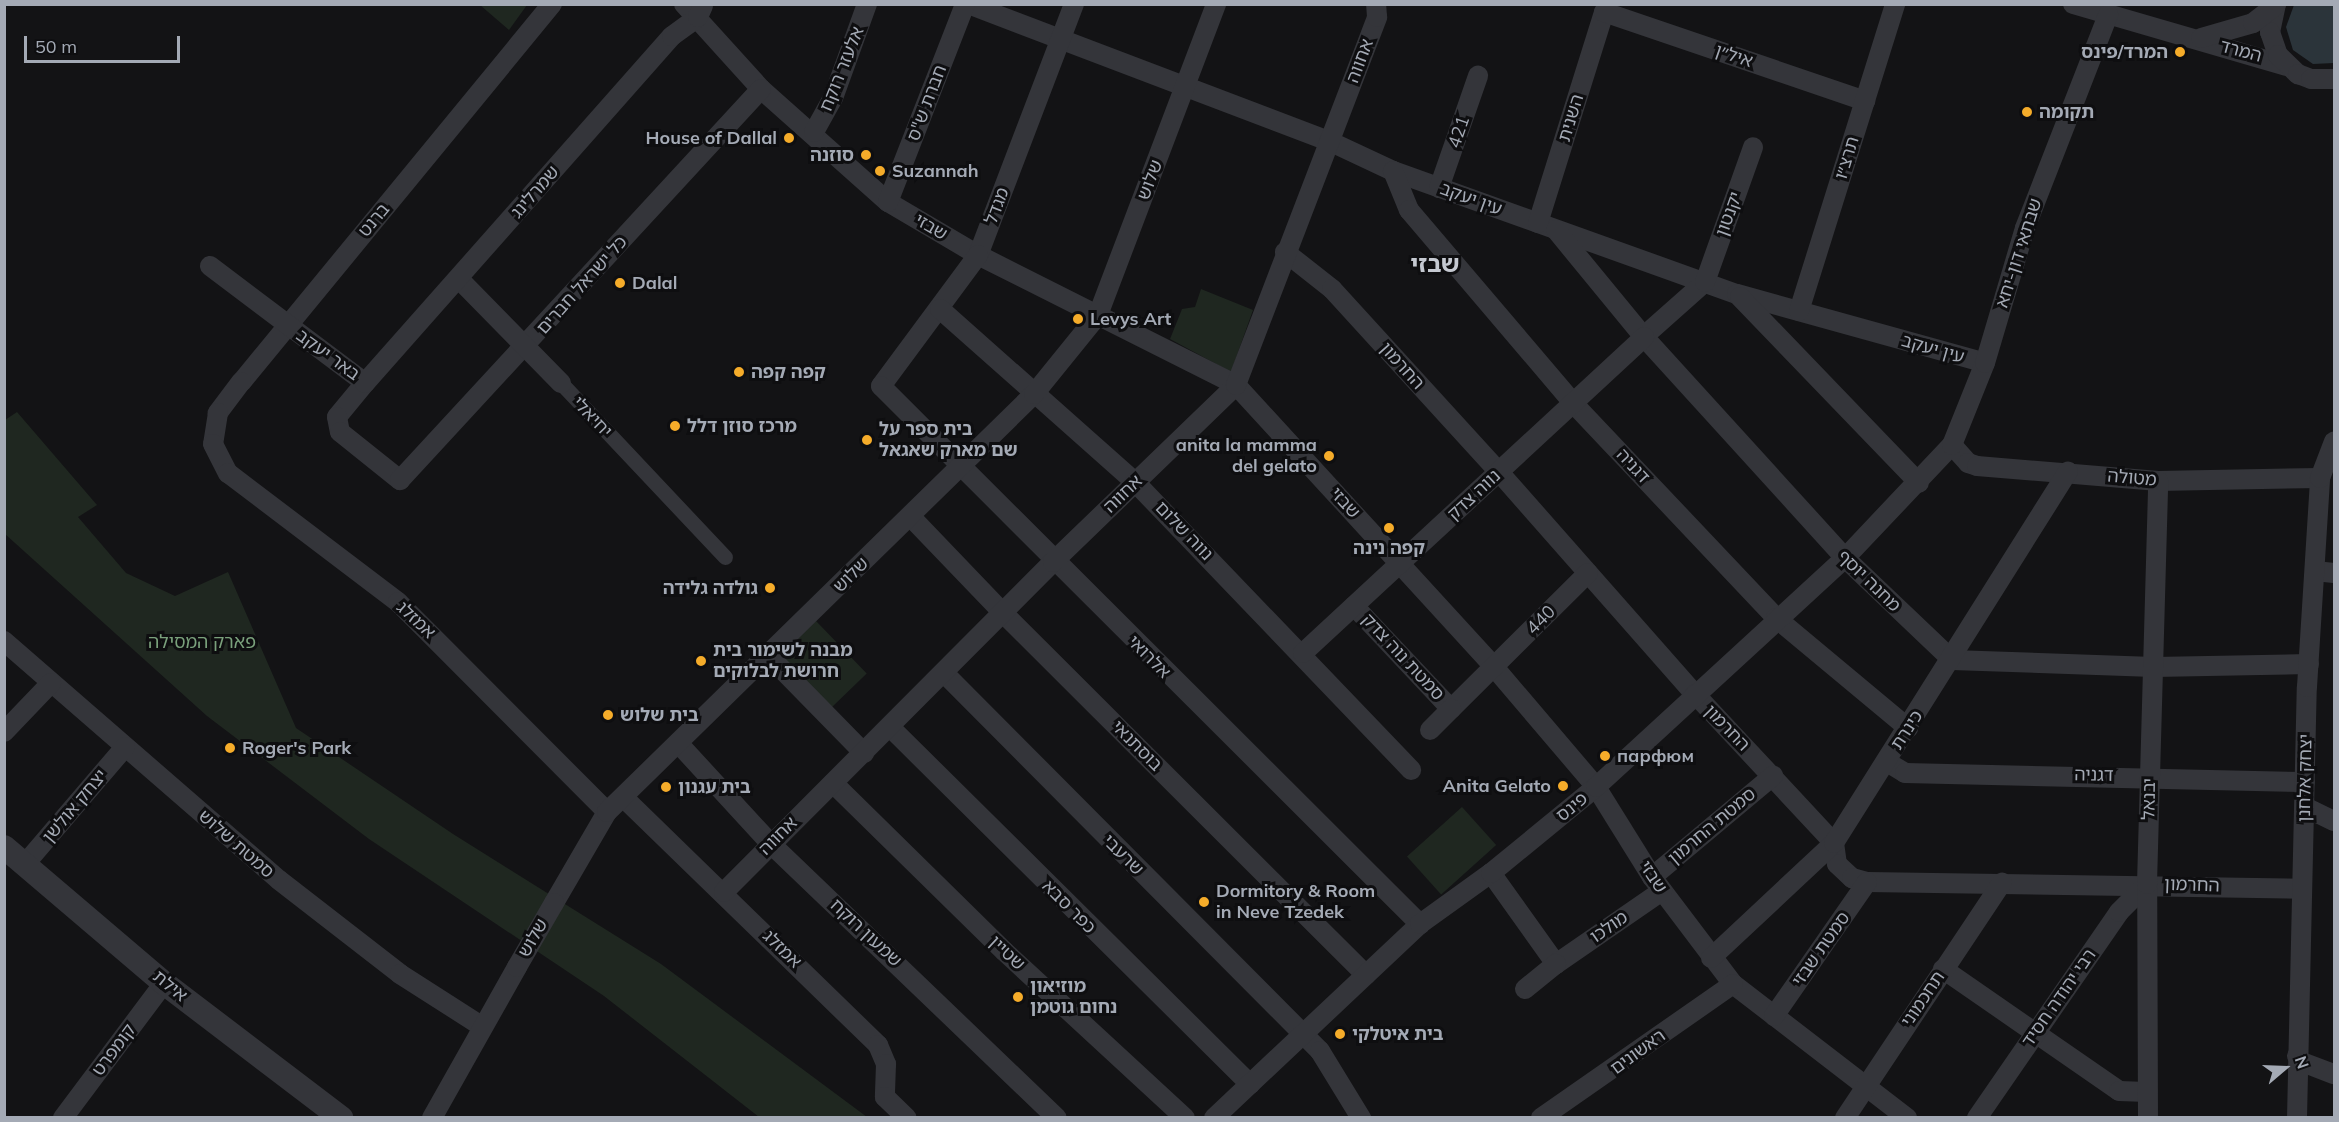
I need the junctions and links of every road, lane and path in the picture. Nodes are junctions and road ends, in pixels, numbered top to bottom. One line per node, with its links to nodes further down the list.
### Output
1 (552, 4): 37 (street, ברנט)
2 (867, 4): 21 (street, אלעזר רוקח)
3 (967, 4): 14 (street, עין יעקב); 26 (street, חברת ש"ס)
4 (1074, 4): 14 (street, מגדל)
5 (1216, 4): 18 (street, שלוש)
6 (1376, 4): 22 (street, אחווה)
7 (1895, 4): 20 (street, תרצ״ו)
8 (2073, 4): 12 (street, המרד)
9 (2276, 5): 13 (street, המרד); 15 (street)
10 (696, 9): 19 (street, שבזי); 31 (street, שמרלינג)
11 (1604, 12): 20 (street, איל״ן); 27 (street, השנית)
12 (2108, 15): 13 (street, המרד); 40 (street, שבתאי דון-יחא)
13 (2194, 39): 15 (street, המרד)
14 (1061, 43): 18 (street, עין יעקב); 29 (street, מגדל)
15 (2286, 66): 17 (street, המרד)
16 (1478, 76): 25 (street, 421)
17 (2331, 81)
18 (1186, 86): 22 (street, עין יעקב); 36 (street, שלוש)
19 (762, 88): 21 (street, שבזי); 39 (street, כל ישראל חברים)
20 (1865, 101): 35 (street, תרצ״ו)
21 (814, 132): 26 (street, שבזי)
22 (1329, 141): 24 (street, עין יעקב); 28 (street, אחווה)
23 (1753, 147): 32 (street, יקנטון)
24 (1393, 171): 25 (street, עין יעקב); 46 (street, דגניה)
25 (1439, 188): 27 (street, עין יעקב)
26 (888, 202): 29 (street, שבזי)
27 (1547, 226): 32 (street, עין יעקב); 38 (street, מחנה יוסף)
28 (1285, 252): 43 (street, אחווה); 51 (street, החרמון)
29 (978, 255): 34 (street, מגדל); 36 (street, שבזי)
30 (210, 266): 37 (street, באר יעקב)
31 (459, 279): 39 (street, יחיאלי); 41 (street, שמרלינג)
32 (1705, 282): 33 (street, עין יעקב); 38 (street, נווה צדק)
33 (1737, 294): 35 (street, עין יעקב); 57 (street)
34 (940, 309): 44 (street, מגדל); 45 (street, נווה שלום)
35 (1799, 311): 40 (street, עין יעקב)
36 (1098, 315): 43 (street, שבזי); 45 (street, שלוש)
37 (287, 326): 41 (street, באר יעקב); 48 (street, ברנט)
38 (1648, 333): 46 (street, נווה צדק); 60 (street, מחנה יוסף)
39 (527, 346): 42 (street, יחיאלי); 54 (street, כל ישראל חברים)
40 (1985, 363): 49 (street, שבתאי דון-יחא)
41 (365, 383): 54 (street, באר יעקב)
42 (561, 383): 59 (street, יחיאלי)
43 (1236, 385): 56 (street, אחווה); 62 (street, שבזי)
44 (881, 386): 50 (street, אלרואי)
45 (1034, 394): 50 (street, שלוש); 56 (street, נווה שלום)
46 (1573, 403): 51 (street, נווה צדק); 68 (street, דגניה)
47 (2334, 442): 53 (street, יצחק אלחנן)
48 (213, 444): 96 (street, אמזלג)
49 (1952, 445): 52 (street, מטולה); 57 (street, שבתאי דון-יחא)
50 (962, 466): 58 (street, שלוש); 61 (street, אלרואי)
51 (1499, 472): 62 (street, נווה צדק); 64 (street, החרמון)
52 (2068, 472): 55 (street, מטולה); 72 (street, כינרת)
53 (2320, 478): 55 (street, מטולה); 63 (street, יצחק אלחנן)
54 (400, 480)
55 (2158, 481): 75 (street, יבנאל)
56 (1135, 482): 61 (street, אחווה); 70 (street, נווה שלום)
57 (1919, 483): 60 (street, פינס)
58 (910, 516): 67 (street, בוסתנאי); 71 (street, שלוש)
59 (725, 557)
60 (1845, 558): 68 (street, פינס); 72 (street, מחנה יוסף)
61 (1053, 562): 67 (street, אחווה); 109 (street, אלרואי)
62 (1400, 563): 66 (street, נווה צדק); 74 (street, שבזי)
63 (2315, 571): 65 (street); 73 (street, יצחק אלחנן)
64 (1588, 573): 74 (street, 440); 78 (street, החרמון)
65 (2334, 573)
66 (1354, 606): 70 (street, נווה צדק); 79 (street, סמטת נוה צדק)
67 (1004, 614): 76 (street, אחווה); 113 (street, בוסתנאי)
68 (1776, 618): 78 (street, פינס); 81 (street, דגניה)
69 (4, 641): 77 (street, סמטת שלוש)
70 (1303, 653): 88 (street, נווה שלום)
71 (769, 656): 84 (street, שלוש); 86 (street)
72 (1952, 660): 75 (street); 81 (street, כינרת)
73 (2309, 664): 75 (street); 91 (street, יצחק אלחנן)
74 (1494, 667): 79 (street, סמטת נוה צדק); 93 (street, שבזי)
75 (2154, 667): 90 (street, יבנאל)
76 (944, 673): 80 (street, אחווה); 120 (street, שרעבי)
77 (51, 683): 83 (street); 85 (street, סמטת שלוש)
78 (1695, 694): 89 (street, החרמון); 93 (street, פינס)
79 (1451, 709): 82 (street, סמטת נוה צדק)
80 (891, 728): 86 (street, אחווה); 123 (street, כפר סבא)
81 (1908, 728): 87 (street, כינרת)
82 (1430, 730)
83 (4, 732)
84 (679, 744): 94 (street, שלוש); 98 (street, שמעון רוקח)
85 (125, 747): 101 (street, יצחק אולשן); 118 (street, סמטת שלוש)
86 (864, 753): 92 (street, אחווה)
87 (1887, 762): 90 (street, דגניה); 99 (street, כינרת)
88 (1411, 770)
89 (1773, 776): 99 (street, החרמון); 105 (street, סמטת החרמון)
90 (2150, 776): 91 (street, דגניה); 106 (street, יבנאל)
91 (2305, 782): 95 (street, יצחק אלחנן)
92 (833, 783): 98 (street, אחווה); 131 (street, שטיין)
93 (1596, 787): 102 (street, פינס); 105 (street, שבזי)
94 (623, 797): 96 (street, שלוש); 108 (street, אמזלג)
95 (2305, 807): 97 (street); 107 (street, יצחק אלחנן)
96 (608, 812): 118 (street, שלוש, bridge)
97 (2334, 821)
98 (770, 843): 108 (street, אחווה); 130 (street, שמעון רוקח)
99 (1834, 843): 103 (street, החרמון); 110 (street, כינרת)
100 (4, 847): 101 (street, אילת)
101 (25, 864): 114 (street, אילת)
102 (1491, 873): 109 (street, פינס); 111 (street)
103 (1867, 882): 104 (street, החרמון); 117 (street, סמטת שבזי)
104 (2002, 883): 106 (street, החרמון); 112 (street, תחכמוני)
105 (1657, 884): 110 (street, שבזי); 111 (street, מולכו)
106 (2147, 884): 107 (street, החרמון); 119 (street, רבי יהודה חסיד); 125 (street, יבנאל)
107 (2302, 889): 121 (street, יצחק אלחנן)
108 (724, 892): 129 (street, אמזלג)
109 (1420, 924): 113 (street, פינס)
110 (1711, 958): 115 (street, שבזי)
111 (1556, 964): 116 (street, מולכו)
112 (1943, 969): 119 (street); 124 (street, תחכמוני)
113 (1366, 975): 120 (street, פינס)
114 (164, 983): 126 (street, קומפרט); 127 (street, אילת)
115 (1733, 984): 117 (street, שבזי); 134 (street, ראשונים)
116 (1525, 989)
117 (1774, 1017): 124 (street, שבזי)
118 (483, 1027): 128 (street, שלוש)
119 (2035, 1033): 125 (street); 137 (street, רבי יהודה חסיד)
120 (1303, 1034): 123 (street, פינס); 133 (street, שרעבי)
121 (2297, 1056): 122 (street); 139 (street, יצחק אלחנן)
122 (2334, 1074)
123 (1250, 1084): 132 (street, פינס)
124 (1864, 1086): 135 (street, תחכמוני); 136 (street, שבזי)
125 (2147, 1092): 138 (street, יבנאל)
126 (63, 1118)
127 (341, 1118)
128 (432, 1118)
129 (907, 1118)
130 (1057, 1118)
131 (1185, 1118)
132 (1214, 1118)
133 (1361, 1118)
134 (1541, 1118)
135 (1845, 1118)
136 (1907, 1118)
137 (1977, 1118)
138 (2148, 1118)
139 (2297, 1118)

